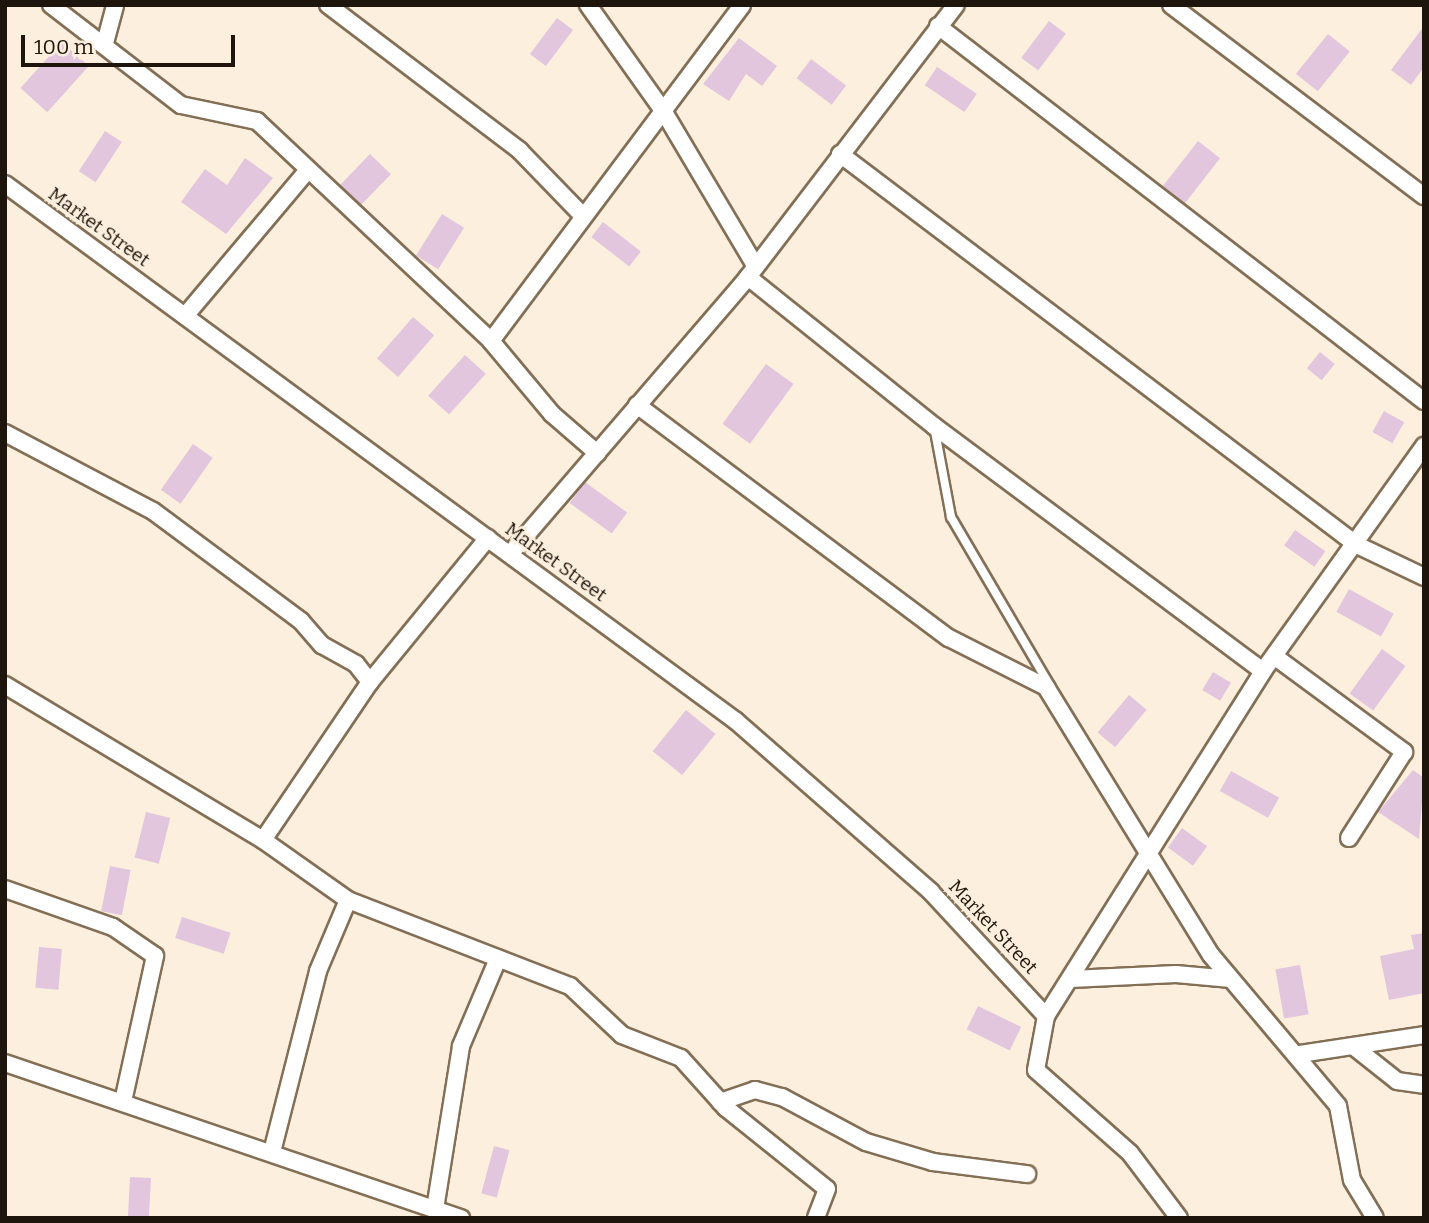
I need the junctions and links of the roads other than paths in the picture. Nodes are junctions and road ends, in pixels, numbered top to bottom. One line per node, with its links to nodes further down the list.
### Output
1 (51, 5): 9 (street)
2 (115, 5): 9 (street)
3 (328, 5): 15 (street)
4 (588, 5): 10 (street)
5 (742, 5): 10 (street)
6 (956, 5): 8 (street)
7 (1171, 5): 14 (street)
8 (938, 26): 11 (street); 19 (street)
9 (105, 43): 12 (street)
10 (664, 112): 15 (street); 16 (street)
11 (840, 154): 16 (street); 26 (street)
12 (307, 170): 17 (street); 18 (street)
13 (5, 184): 17 (street, Market Street)
14 (1424, 197)
15 (582, 215): 18 (street)
16 (752, 271): 20 (street); 21 (street)
17 (185, 316): 25 (street, Market Street)
18 (491, 341): 24 (street)
19 (1424, 401)
20 (637, 405): 24 (street); 33 (street)
21 (934, 426): 30 (street); 33 (lane)
22 (5, 433): 31 (street)
23 (1424, 446): 26 (street)
24 (597, 453): 27 (street)
25 (488, 538): 27 (street, Market Street); 31 (street)
26 (1357, 545): 28 (street); 29 (street)
27 (510, 554): 42 (street, Market Street)
28 (1424, 577)
29 (1274, 656): 30 (street); 34 (street)
30 (1263, 671): 36 (street)
31 (370, 682): 35 (street)
32 (5, 685): 35 (street)
33 (1055, 698): 36 (street)
34 (1349, 838)
35 (263, 841): 38 (street)
36 (1152, 857): 40 (street); 41 (street)
37 (5, 889): 48 (street)
38 (348, 900): 39 (street); 50 (street)
39 (498, 959): 49 (street); 52 (street)
40 (1071, 979): 41 (street); 42 (street)
41 (1231, 979): 45 (street)
42 (1046, 1016): 55 (street)
43 (1424, 1035): 44 (street)
44 (1353, 1046): 45 (street); 47 (street)
45 (1300, 1054): 56 (street)
46 (5, 1063): 48 (street)
47 (1424, 1085)
48 (123, 1102): 50 (street)
49 (720, 1102): 51 (street); 54 (street)
50 (272, 1152): 52 (street)
51 (1027, 1174)
52 (435, 1209): 53 (street)
53 (461, 1218)
54 (816, 1218)
55 (1179, 1218)
56 (1375, 1218)

